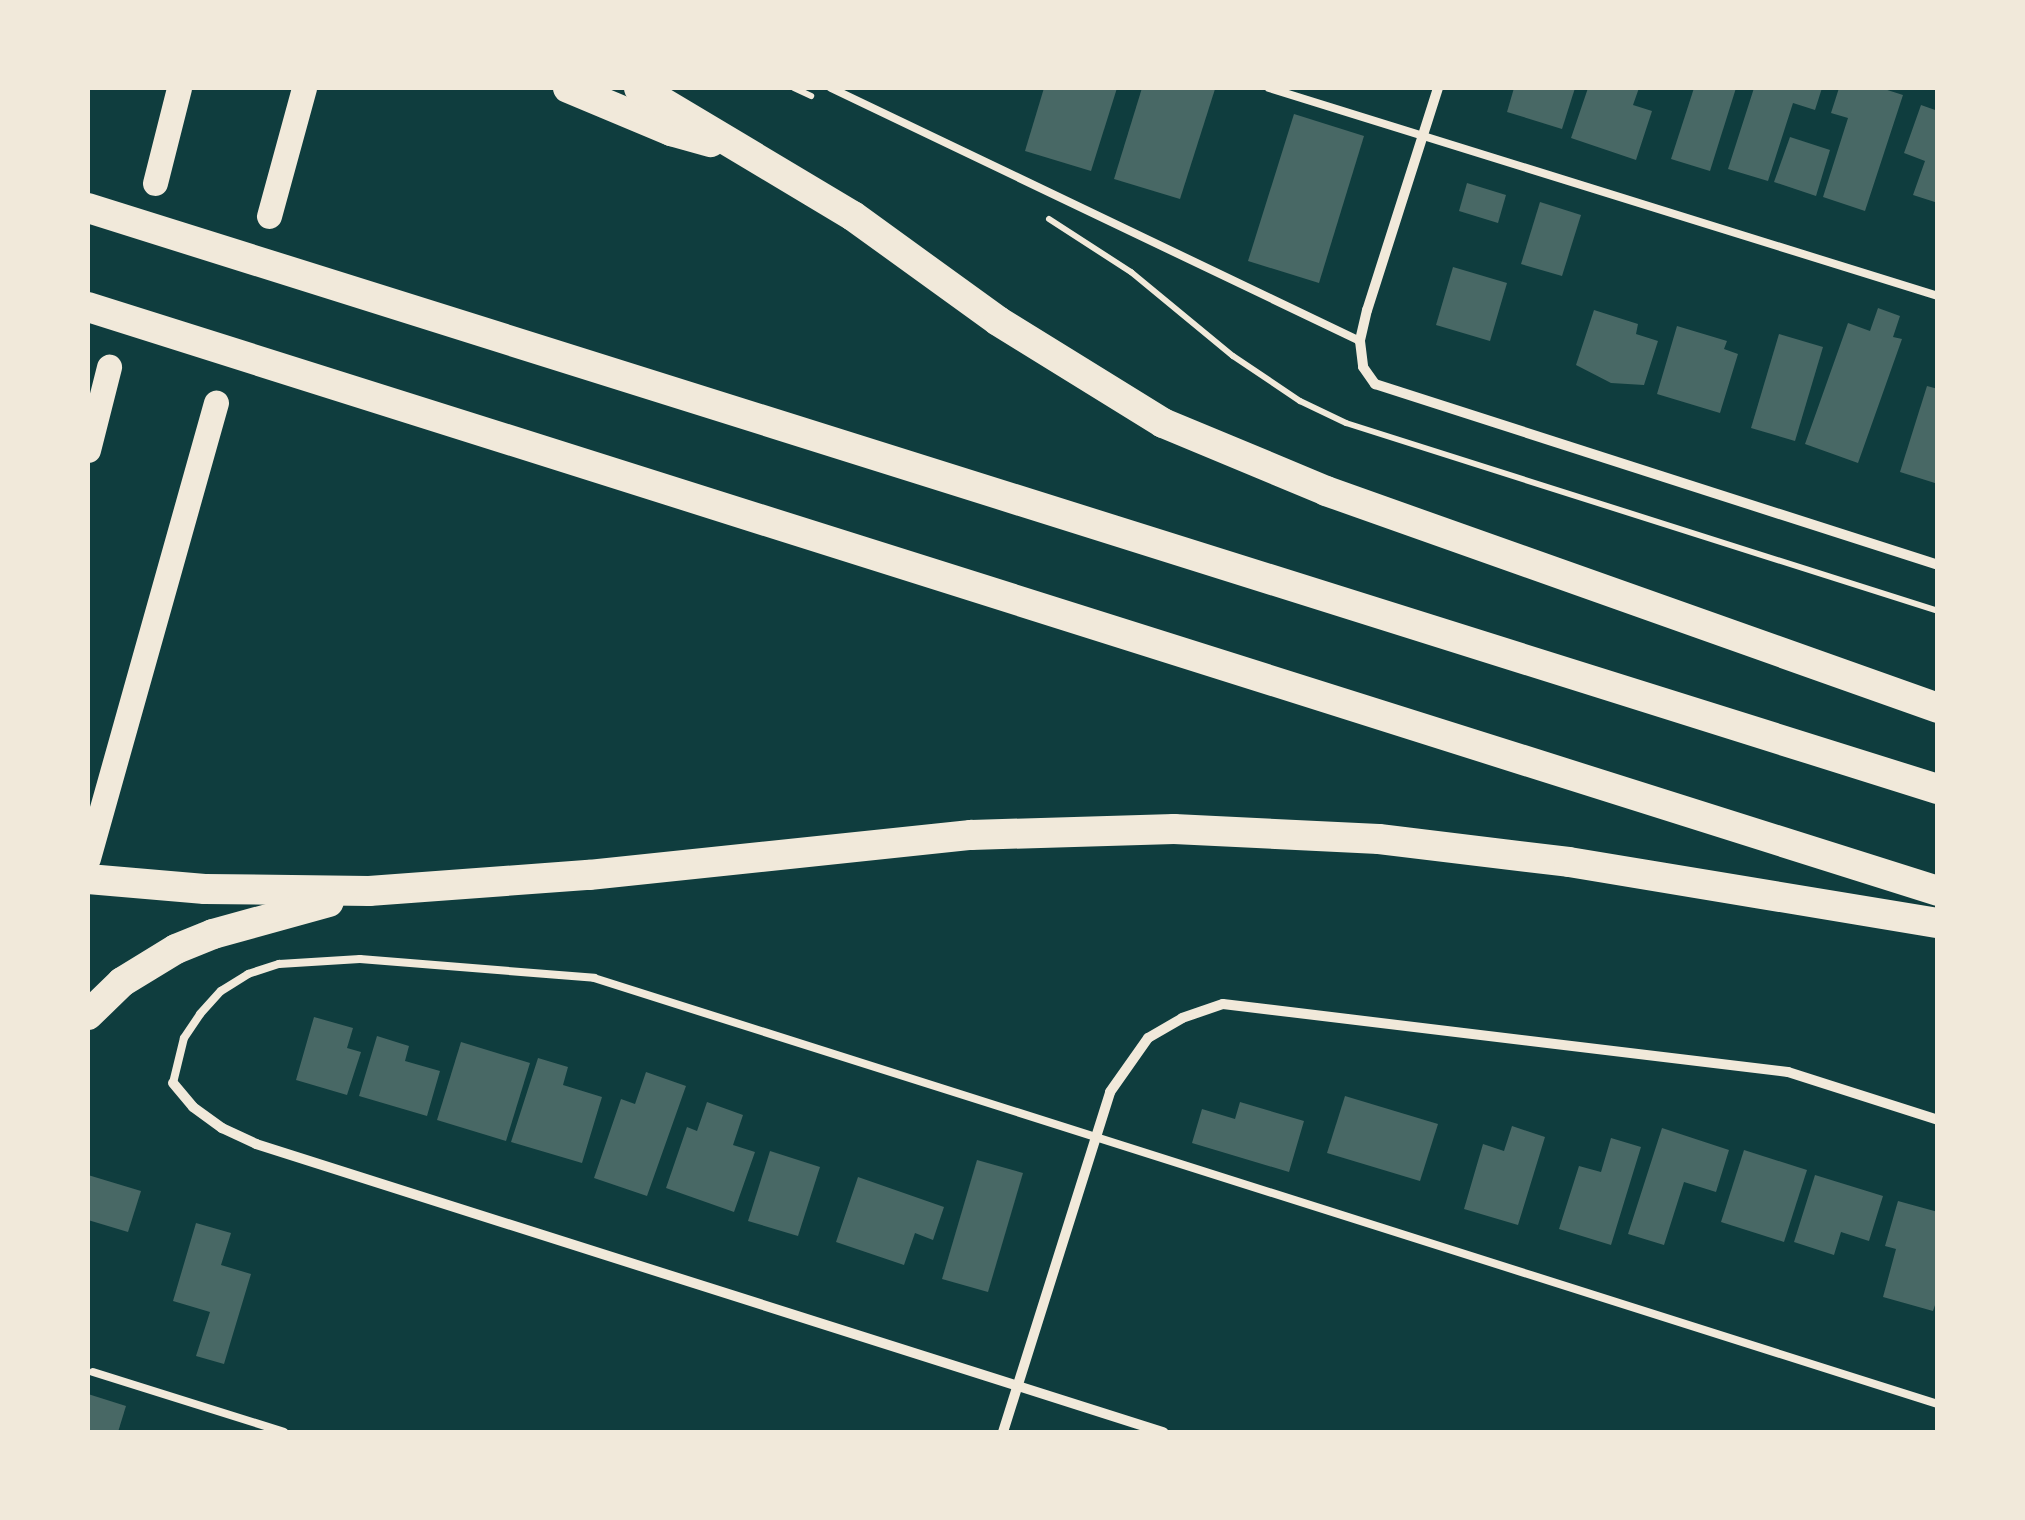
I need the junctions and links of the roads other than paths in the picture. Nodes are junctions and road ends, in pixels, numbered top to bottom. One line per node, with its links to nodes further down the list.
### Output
1 (179, 88): 10 (main road)
2 (304, 88): 12 (main road)
3 (568, 88): 9 (highway)
4 (640, 88): 9 (highway)
5 (831, 88): 15 (lane)
6 (1269, 88): 8 (lane)
7 (1438, 88): 8 (street)
8 (1423, 135): 13 (lane); 15 (street)
9 (756, 155): 20 (highway)
10 (155, 183)
11 (88, 208): 21 (highway)
12 (269, 216)
13 (1938, 296)
14 (88, 307): 25 (highway)
15 (1360, 342): 19 (street)
16 (108, 367): 18 (main road)
17 (216, 403): 22 (main road)
18 (88, 450)
19 (1938, 566)
20 (1938, 708)
21 (1938, 789)
22 (88, 858)
23 (88, 879): 24 (highway)
24 (369, 891): 26 (highway); 27 (highway)
25 (1938, 891)
26 (1938, 923)
27 (88, 1015)
28 (173, 1083): 30 (lane); 32 (street)
29 (1938, 1120): 30 (street)
30 (1094, 1138): 32 (street); 33 (lane)
31 (93, 1372): 34 (lane)
32 (1018, 1388): 35 (street); 36 (street)
33 (1938, 1404)
34 (284, 1432)
35 (1003, 1432)
36 (1163, 1432)

